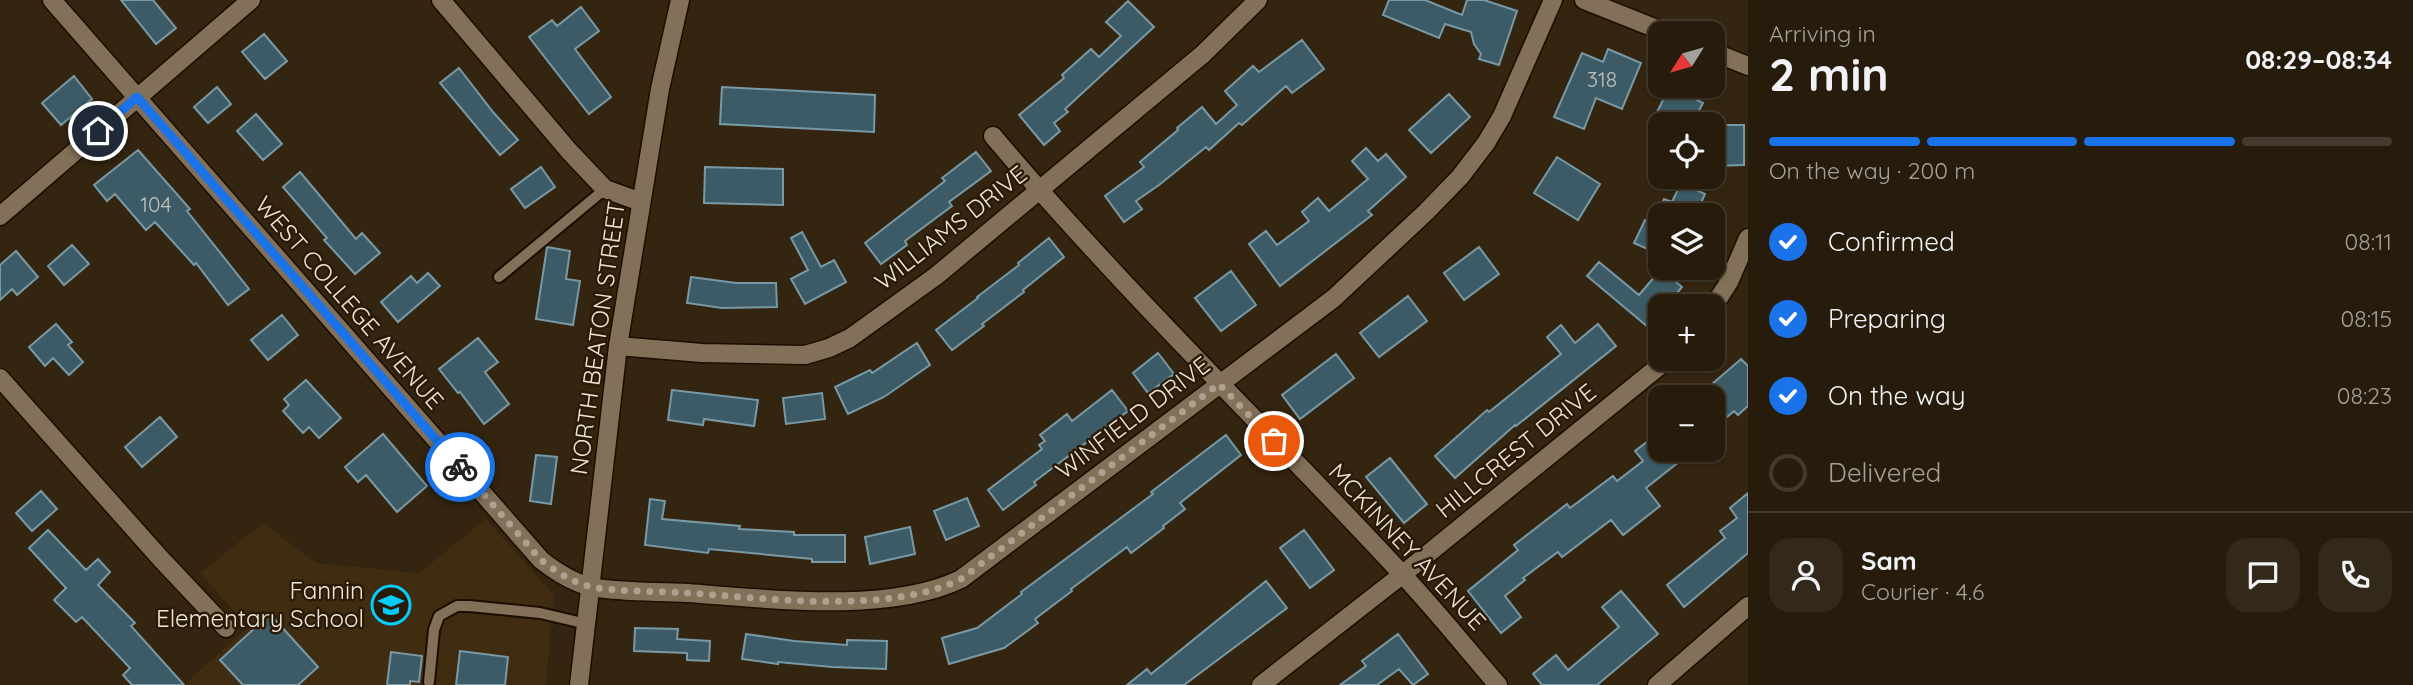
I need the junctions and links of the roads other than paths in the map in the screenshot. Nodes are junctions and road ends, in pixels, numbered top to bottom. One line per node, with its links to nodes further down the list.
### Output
1 (52, 0): 11 (street, WEST COLLEGE AVENUE)
2 (251, 0): 11 (street)
3 (441, 0): 13 (street)
4 (680, 0): 15 (street, NORTH BEATON STREET)
5 (1258, 0): 14 (street, WILLIAMS DRIVE)
6 (1553, 0): 23 (street, WINFIELD DRIVE)
7 (1584, 0): 8 (street)
8 (1648, 25)
9 (1726, 57): 10 (street)
10 (1748, 66)
11 (137, 97): 16 (street); 25 (street, WEST COLLEGE AVENUE)
12 (993, 136): 14 (street, MCKINNEY AVENUE)
13 (605, 189): 15 (street); 18 (lane)
14 (1039, 190): 20 (street, WILLIAMS DRIVE); 23 (street, MCKINNEY AVENUE)
15 (641, 202): 20 (street, NORTH BEATON STREET)
16 (0, 216)
17 (1748, 238): 19 (street)
18 (499, 277)
19 (1721, 294)
20 (618, 346): 25 (street, NORTH BEATON STREET)
21 (1653, 371): 24 (street, HILLCREST DRIVE)
22 (0, 378): 28 (street)
23 (1219, 384): 24 (street, MCKINNEY AVENUE); 25 (street, WINFIELD DRIVE)
24 (1403, 574): 31 (street, HILLCREST DRIVE); 32 (street, MCKINNEY AVENUE)
25 (591, 587): 27 (street, NORTH BEATON STREET)
26 (1748, 606): 33 (street)
27 (587, 624): 29 (lane); 30 (street, NORTH BEATON STREET)
28 (226, 628)
29 (429, 682)
30 (579, 685)
31 (1261, 685)
32 (1498, 685)
33 (1657, 685)

